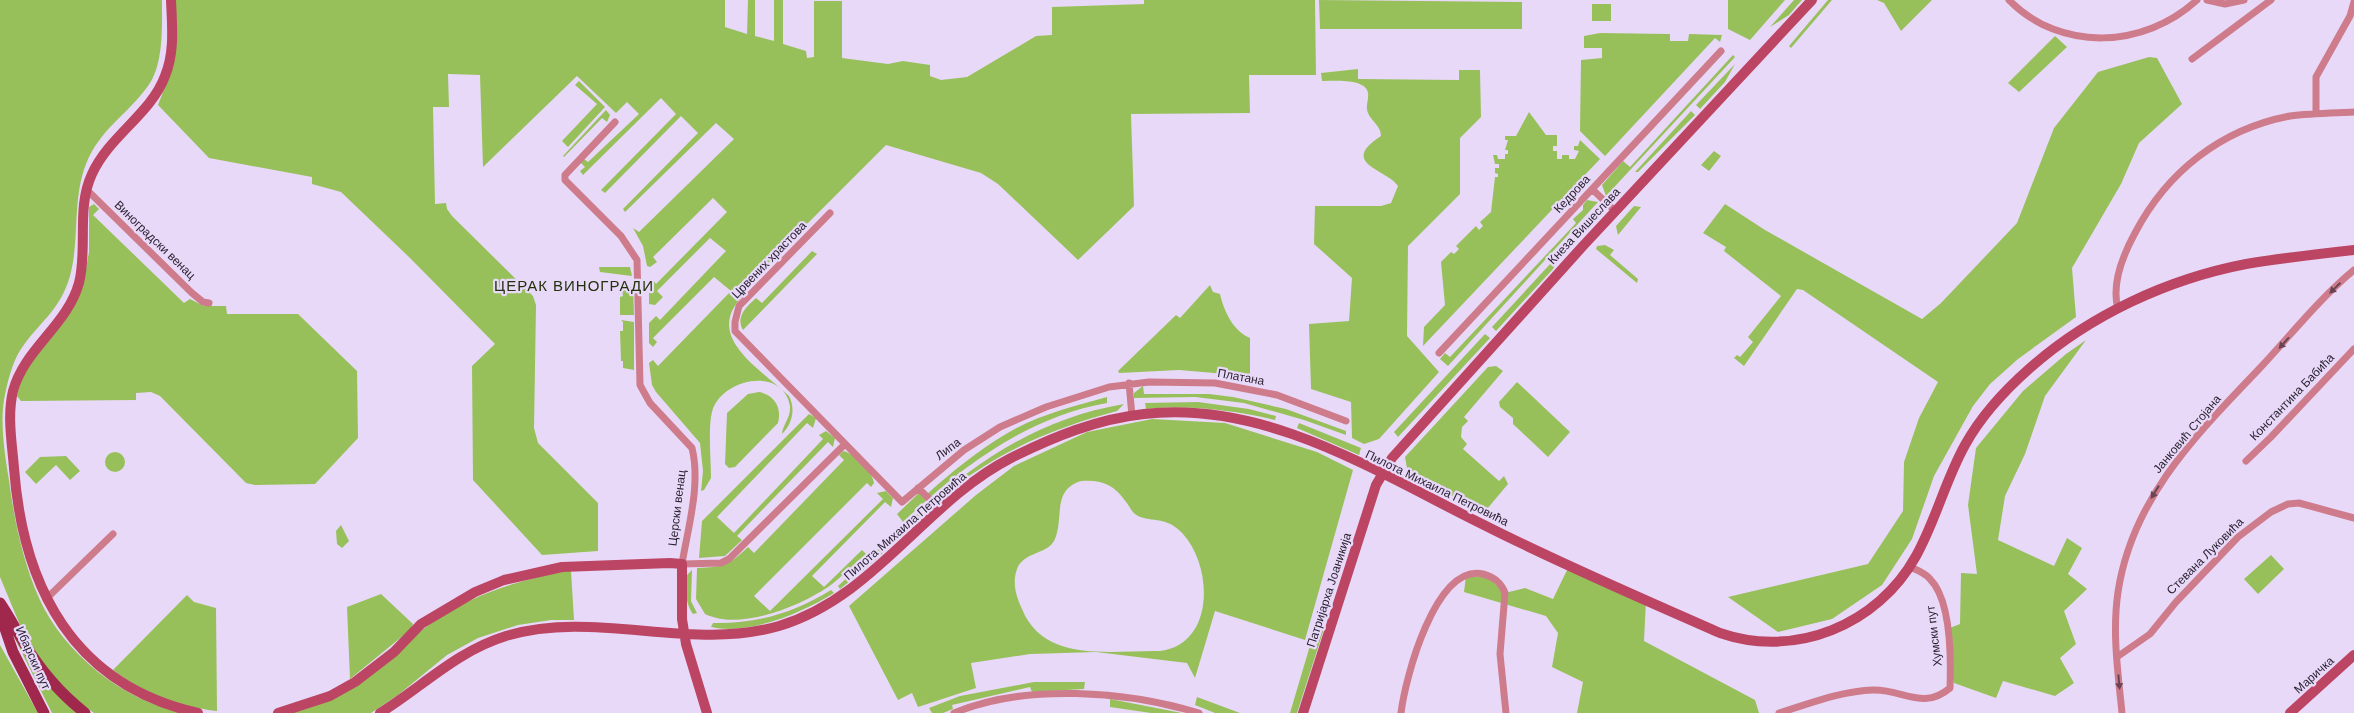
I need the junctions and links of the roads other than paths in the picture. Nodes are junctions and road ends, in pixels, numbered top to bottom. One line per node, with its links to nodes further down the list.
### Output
1 (172, 0): 15 (main road)
2 (1812, 0): 16 (main road, Кнеза Вишеслава)
3 (2009, 0): 4 (street)
4 (2198, 0)
5 (2208, 0): 6 (street)
6 (2244, 0)
7 (2271, 0): 10 (street)
8 (2354, 2): 12 (street)
9 (1721, 51): 14 (street, Кедрова)
10 (2192, 59)
11 (2354, 112): 12 (street)
12 (2316, 113): 21 (street)
13 (615, 122): 35 (street, Церски венац)
14 (1592, 189): 16 (street); 23 (street, Кедрова)
15 (87, 190): 20 (street, Виноградски венац); 37 (main road)
16 (1615, 211): 30 (main road, Кнеза Вишеслава)
17 (830, 213): 25 (street, Црвених храстова)
18 (2354, 250): 21 (main road, Пилота Михаила Петровића)
19 (2354, 270): 42 (street, Јанковић Стојана, one-way to 42)
20 (209, 303)
21 (2118, 309): 36 (main road, Пилота Михаила Петровића)
22 (2354, 349): 29 (street, Константина Бабића)
23 (1439, 353)
24 (1128, 383): 26 (street); 27 (street, Платана); 31 (street, Липа)
25 (816, 414): 28 (street, Липа)
26 (1132, 416): 30 (main road, Пилота Михаила Петровића); 32 (main road, Пилота Михаила Петровића)
27 (1346, 420)
28 (845, 444): 31 (street, Липа); 35 (street)
29 (2246, 461)
30 (1381, 474): 36 (main road, Пилота Михаила Петровића); 53 (main road, Патријарха Јоаникија)
31 (918, 488): 32 (street)
32 (941, 510): 40 (main road, Пилота Михаила Петровића)
33 (2354, 518): 42 (street, Стевана Луковића)
34 (113, 534): 37 (street)
35 (682, 564): 40 (main road, Церски венац); 47 (main road)
36 (1910, 567): 56 (street, Хумски пут)
37 (46, 599): 46 (main road)
38 (0, 603): 45 (main road)
39 (0, 614): 44 (main road, Ибарски пут)
40 (684, 634): 43 (main road, Пилота Михаила Петровића); 50 (main road, Церски венац)
41 (2354, 655): 58 (main road, Маричка)
42 (2117, 657): 57 (street, Јанковић Стојана, one-way to 57)
43 (410, 694): 48 (main road, Пилота Михаила Петровића); 49 (main road, Пилота Михаила Петровића)
44 (44, 713)
45 (86, 713)
46 (198, 713)
47 (278, 713)
48 (380, 713)
49 (394, 713)
50 (707, 713)
51 (954, 713): 52 (street)
52 (1199, 713)
53 (1303, 713)
54 (1400, 713): 55 (street)
55 (1506, 713)
56 (1779, 713)
57 (2122, 713)
58 (2290, 713)

